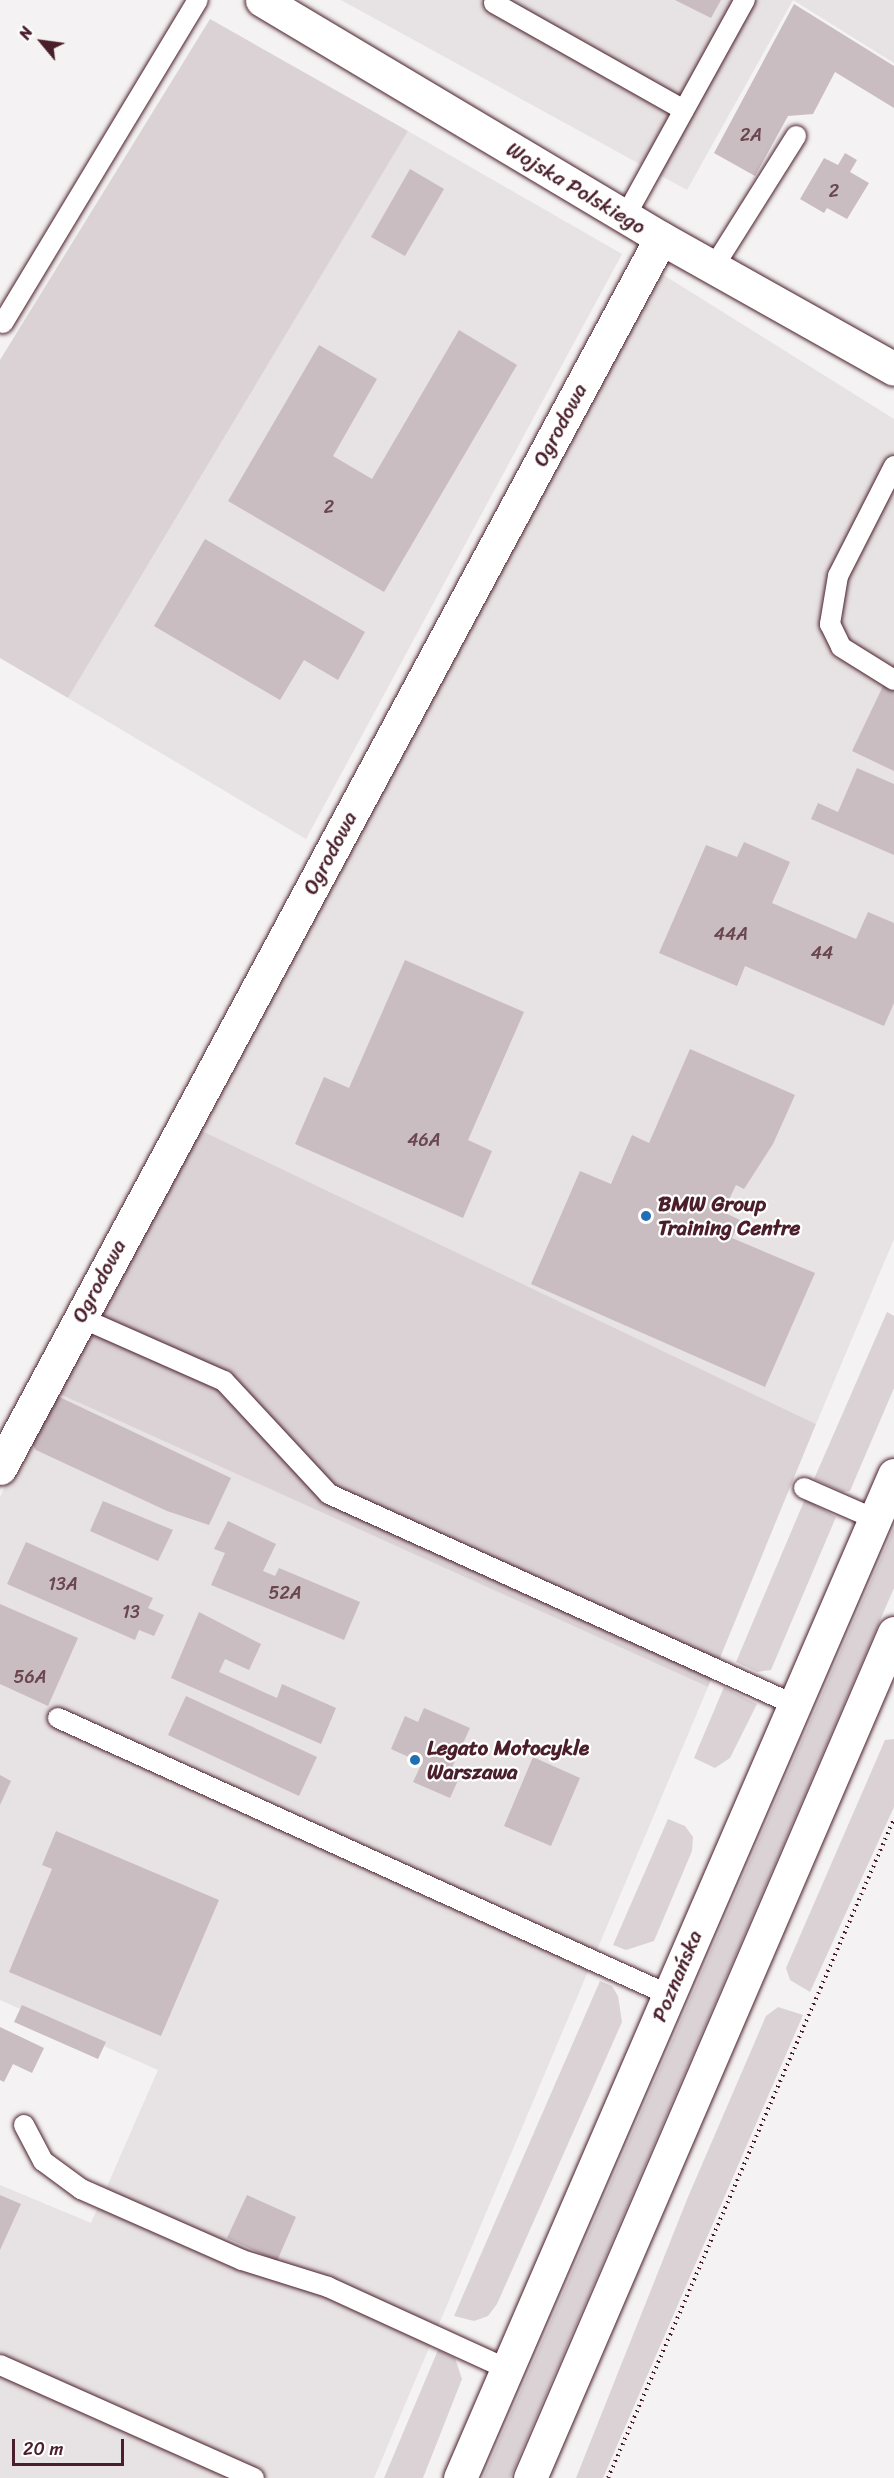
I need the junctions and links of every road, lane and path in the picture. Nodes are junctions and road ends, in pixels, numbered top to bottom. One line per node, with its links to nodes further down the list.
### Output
1 (198, 0): 10 (lane)
2 (262, 0): 7 (street, Wojska Polskiego)
3 (745, 0): 5 (lane)
4 (494, 3): 5 (lane)
5 (684, 110): 7 (lane)
6 (796, 136): 9 (lane)
7 (625, 217): 8 (street, Wojska Polskiego)
8 (661, 238): 9 (street, Wojska Polskiego); 14 (street, Ogrodowa)
9 (712, 268): 11 (street, Wojska Polskiego)
10 (3, 324)
11 (894, 369)
12 (894, 466): 13 (lane)
13 (894, 680)
14 (79, 1317): 15 (street, Ogrodowa); 20 (lane)
15 (0, 1468)
16 (894, 1475): 18 (street, Poznańska)
17 (804, 1488): 18 (lane)
18 (874, 1519): 20 (street, Poznańska)
19 (894, 1633): 29 (street)
20 (795, 1705): 23 (street, Poznańska)
21 (58, 1719): 23 (lane)
22 (894, 1819): 30 (path)
23 (669, 1995): 26 (street, Poznańska)
24 (24, 2125): 26 (lane)
25 (0, 2365): 27 (lane)
26 (507, 2369): 28 (street, Poznańska)
27 (254, 2478)
28 (460, 2478)
29 (530, 2478)
30 (608, 2478)

